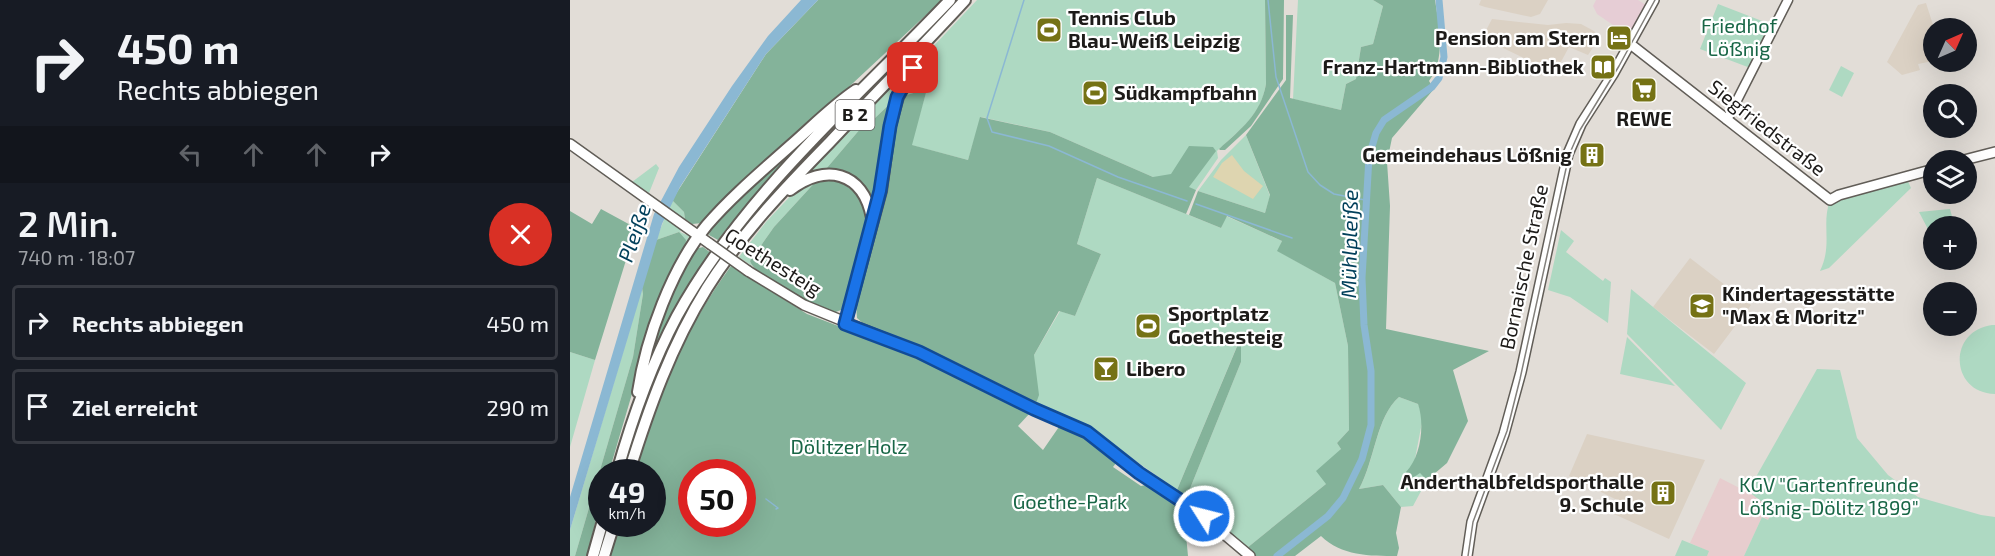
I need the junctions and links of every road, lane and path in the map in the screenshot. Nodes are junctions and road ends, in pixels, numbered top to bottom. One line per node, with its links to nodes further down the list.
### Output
1 (950, 0): 7 (highway, B 2)
2 (965, 0): 5 (highway, B 2)
3 (1654, 0): 6 (main road, Bornaische Straße)
4 (1788, 0): 8 (street)
5 (942, 24): 13 (highway, B 2); 14 (highway)
6 (1628, 46): 8 (main road, Siegfriedstraße); 25 (main road, Bornaische Straße)
7 (874, 78): 15 (highway); 17 (highway, B 2)
8 (1727, 120): 12 (main road, Siegfriedstraße)
9 (570, 144): 15 (main road, Goethesteig)
10 (1995, 152): 11 (main road)
11 (1977, 157)
12 (1923, 172)
13 (768, 207): 14 (highway); 19 (highway, B 2)
14 (872, 221): 16 (highway)
15 (699, 236): 16 (main road, Goethesteig, bridge); 17 (highway)
16 (845, 324): 24 (main road, Goethesteig)
17 (635, 413): 18 (highway, B 2)
18 (621, 459)
19 (633, 459)
20 (598, 537): 22 (highway)
21 (610, 537): 23 (highway)
22 (593, 556)
23 (604, 556)
24 (1250, 556)
25 (1467, 556)

